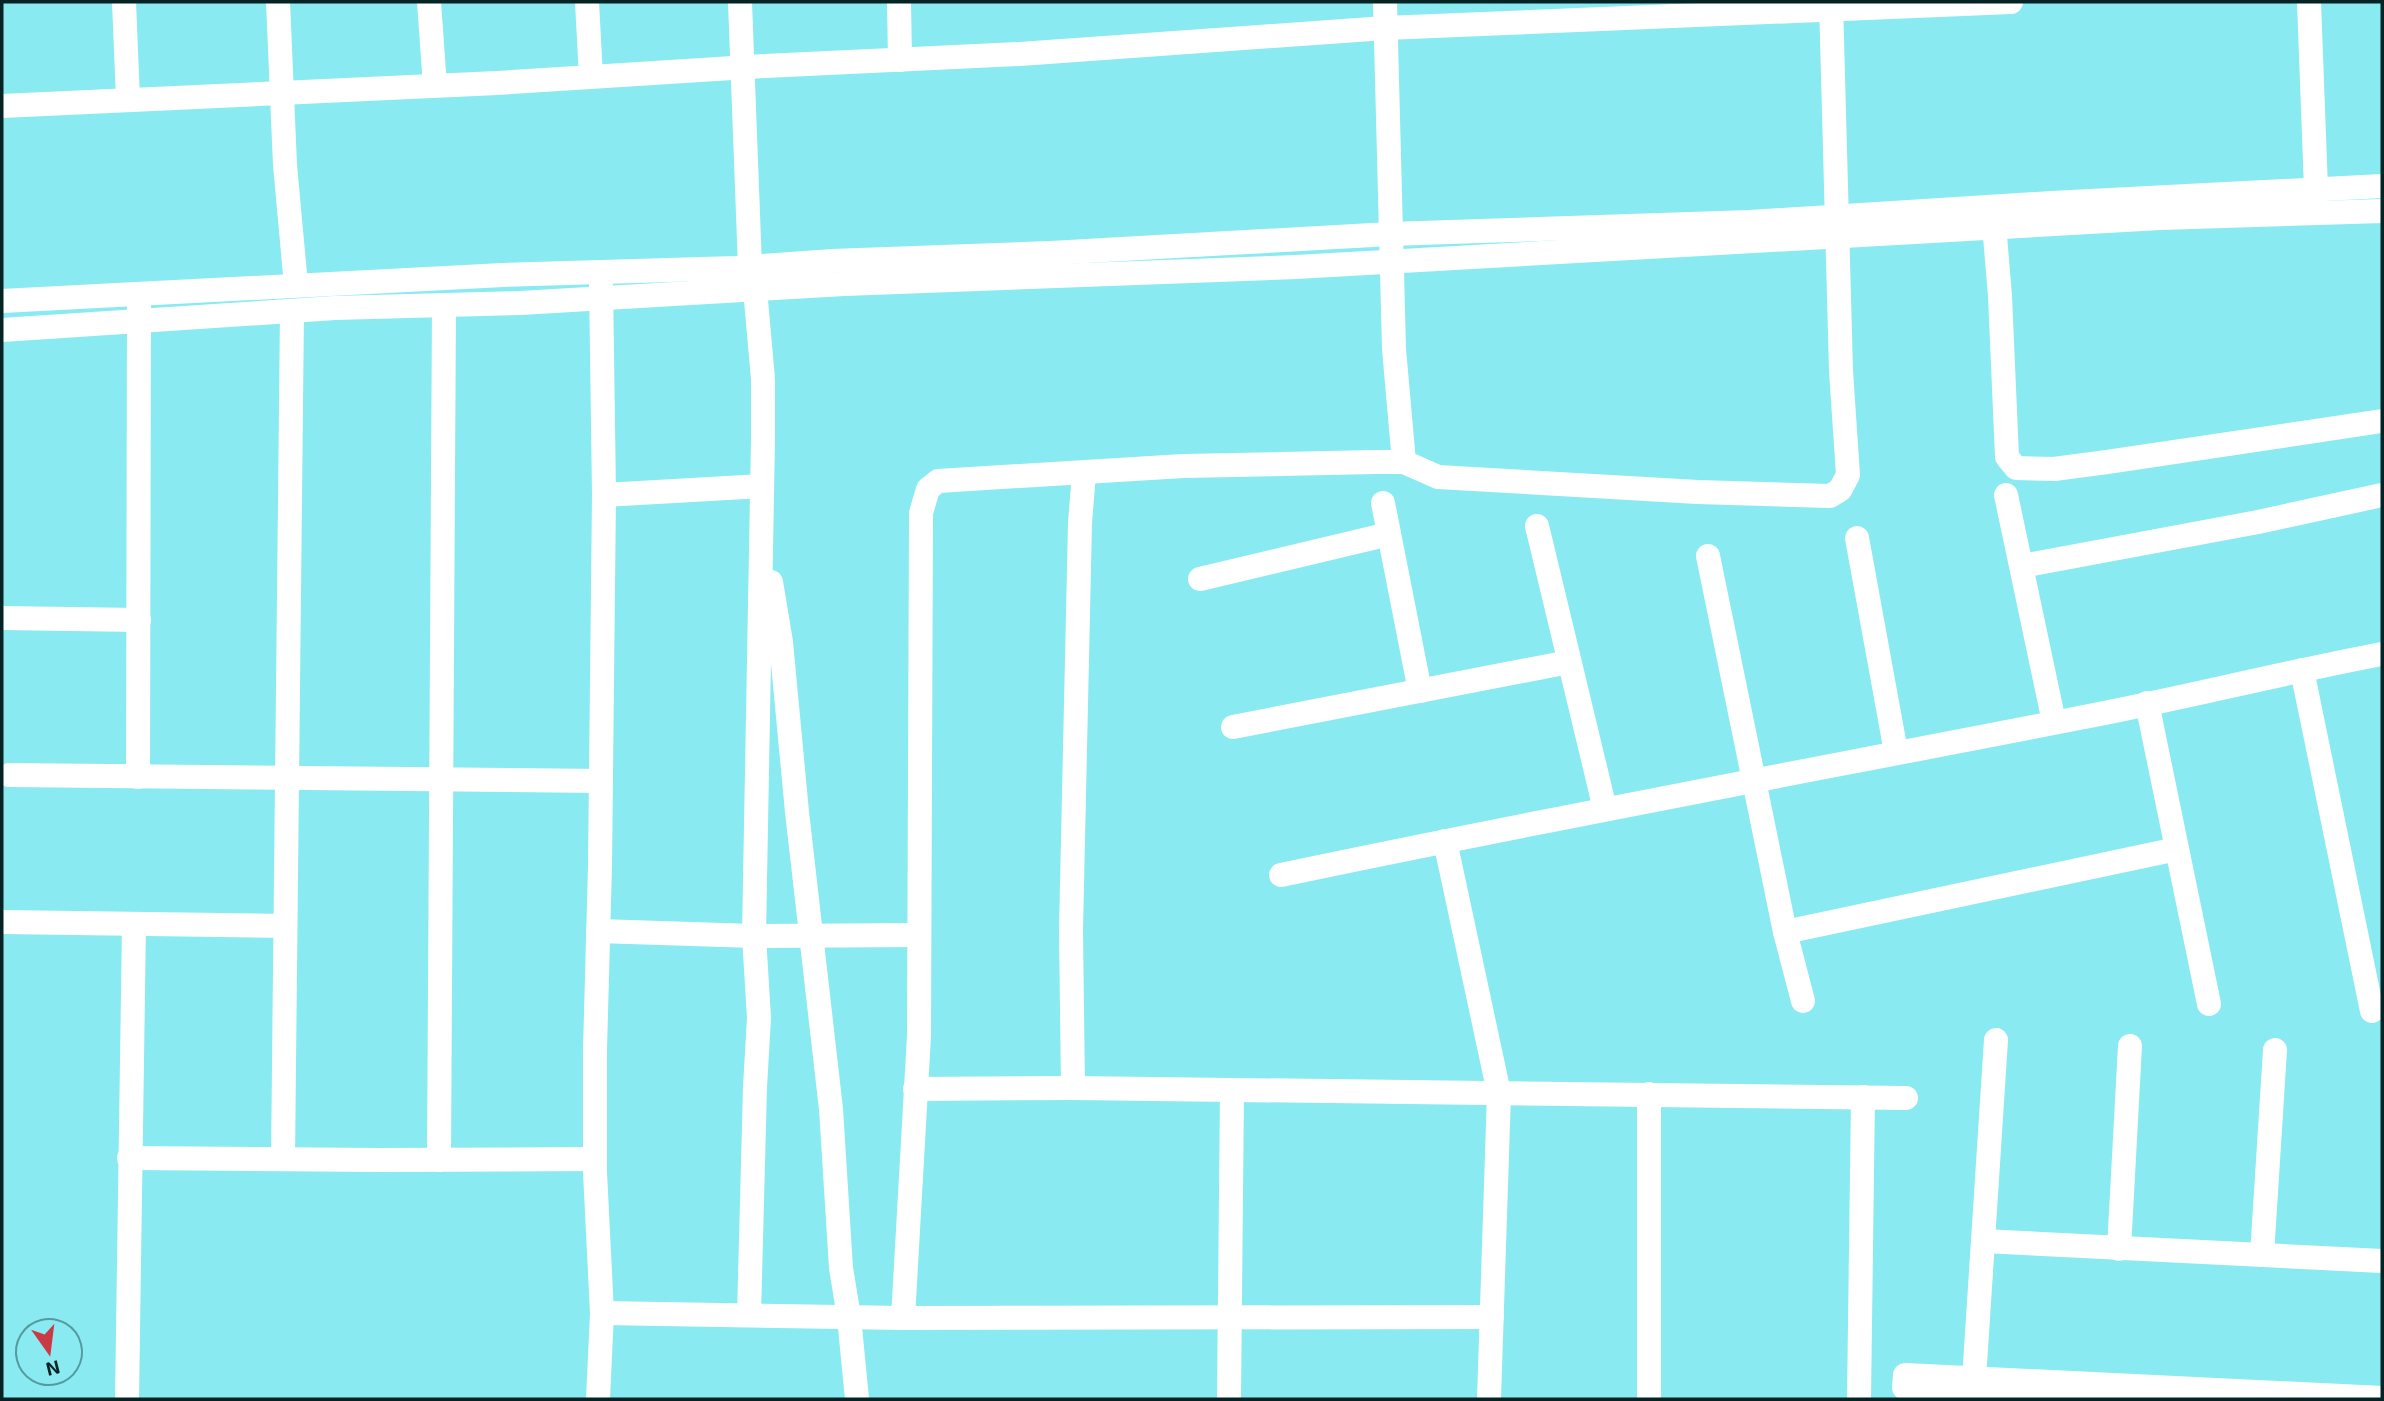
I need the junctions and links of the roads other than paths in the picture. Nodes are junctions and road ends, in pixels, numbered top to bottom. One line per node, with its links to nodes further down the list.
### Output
1 (124, 2): 18 (street)
2 (278, 2): 17 (street)
3 (429, 2): 16 (street)
4 (587, 2): 15 (street)
5 (740, 2): 14 (street)
6 (899, 2): 13 (street)
7 (1385, 2): 12 (street)
8 (2011, 2): 10 (street)
9 (2309, 2): 21 (street)
10 (1831, 6): 11 (street); 24 (street)
11 (1610, 10): 12 (street)
12 (1385, 29): 13 (street); 25 (street)
13 (900, 60): 14 (street)
14 (742, 67): 15 (street); 28 (street)
15 (591, 77): 16 (street)
16 (435, 86): 17 (street)
17 (282, 92): 18 (street); 29 (street)
18 (128, 99): 19 (street)
19 (2, 106)
20 (2382, 186): 21 (street)
21 (2316, 190): 23 (street)
22 (2382, 211): 23 (street)
23 (1994, 217): 24 (street); 37 (street)
24 (1837, 226): 25 (street); 26 (street); 38 (street)
25 (1390, 234): 26 (street); 28 (street)
26 (1391, 260): 28 (street); 38 (street)
27 (601, 272): 28 (street); 29 (street); 31 (street)
28 (752, 278): 31 (street); 40 (street)
29 (296, 285): 30 (street)
30 (139, 293): 32 (street); 35 (street)
31 (600, 298): 33 (street); 41 (street)
32 (2, 301)
33 (444, 305): 34 (street); 66 (street)
34 (292, 311): 35 (street); 64 (street)
35 (139, 321): 36 (street); 53 (street)
36 (2, 330)
37 (2382, 421)
38 (1404, 462): 39 (street)
39 (1084, 472): 77 (street); 86 (street)
40 (762, 486): 41 (street); 46 (street)
41 (604, 495): 67 (street)
42 (2006, 495): 50 (street)
43 (2382, 495): 50 (street)
44 (1383, 503): 47 (street)
45 (1537, 526): 55 (street)
46 (761, 527): 78 (street); 79 (street)
47 (1389, 534): 51 (street); 57 (street)
48 (1857, 538): 61 (street)
49 (1708, 556): 65 (street)
50 (2022, 566): 59 (street)
51 (1200, 579)
52 (2, 618): 53 (street)
53 (139, 620): 63 (street)
54 (2382, 654): 56 (street)
55 (1569, 662): 57 (street); 68 (street)
56 (2302, 670): 58 (street); 82 (street)
57 (1420, 691): 60 (street)
58 (2147, 703): 59 (street); 70 (street)
59 (2054, 722): 61 (street)
60 (1233, 727)
61 (1896, 752): 65 (street)
62 (9, 775): 63 (street)
63 (138, 777): 64 (street)
64 (287, 778): 66 (street); 74 (street)
65 (1755, 779): 68 (street); 76 (street)
66 (443, 780): 67 (street); 96 (street)
67 (601, 781): 75 (street)
68 (1605, 809): 69 (street)
69 (1445, 841): 71 (street); 89 (street)
70 (2177, 849): 76 (street); 81 (street)
71 (1281, 875)
72 (2, 922): 73 (street)
73 (134, 924): 74 (street); 93 (street)
74 (285, 926): 95 (street)
75 (598, 931): 78 (street); 94 (street)
76 (1785, 932): 80 (street)
77 (919, 935): 79 (street); 87 (street)
78 (754, 936): 79 (street); 102 (street)
79 (811, 936): 103 (street)
80 (1804, 1001)
81 (2210, 1004)
82 (2372, 1011)
83 (1996, 1040): 97 (street)
84 (2130, 1046): 98 (street)
85 (2275, 1050): 99 (street)
86 (1073, 1088): 87 (street); 88 (street)
87 (915, 1089): 105 (street)
88 (1232, 1090): 89 (street); 106 (street)
89 (1499, 1093): 90 (street); 104 (street)
90 (1649, 1094): 91 (street); 116 (street)
91 (1863, 1097): 92 (street); 117 (street)
92 (1906, 1098)
93 (130, 1158): 95 (street); 111 (street)
94 (595, 1158): 96 (street); 101 (street)
95 (283, 1159): 96 (street)
96 (439, 1160)
97 (1983, 1241): 98 (street); 107 (street)
98 (2119, 1249): 99 (street)
99 (2262, 1255): 100 (street)
100 (2382, 1261)
101 (602, 1313): 102 (street); 112 (street)
102 (749, 1315): 103 (street)
103 (849, 1317): 105 (street); 113 (street)
104 (1492, 1317): 106 (street); 115 (street)
105 (903, 1318): 106 (street)
106 (1230, 1318): 114 (street)
107 (1973, 1390): 108 (street)
108 (2122, 1396): 109 (street)
109 (2260, 1396): 110 (street)
110 (2382, 1398)
111 (127, 1399)
112 (598, 1399)
113 (857, 1399)
114 (1229, 1399)
115 (1489, 1399)
116 (1648, 1399)
117 (1859, 1399)

